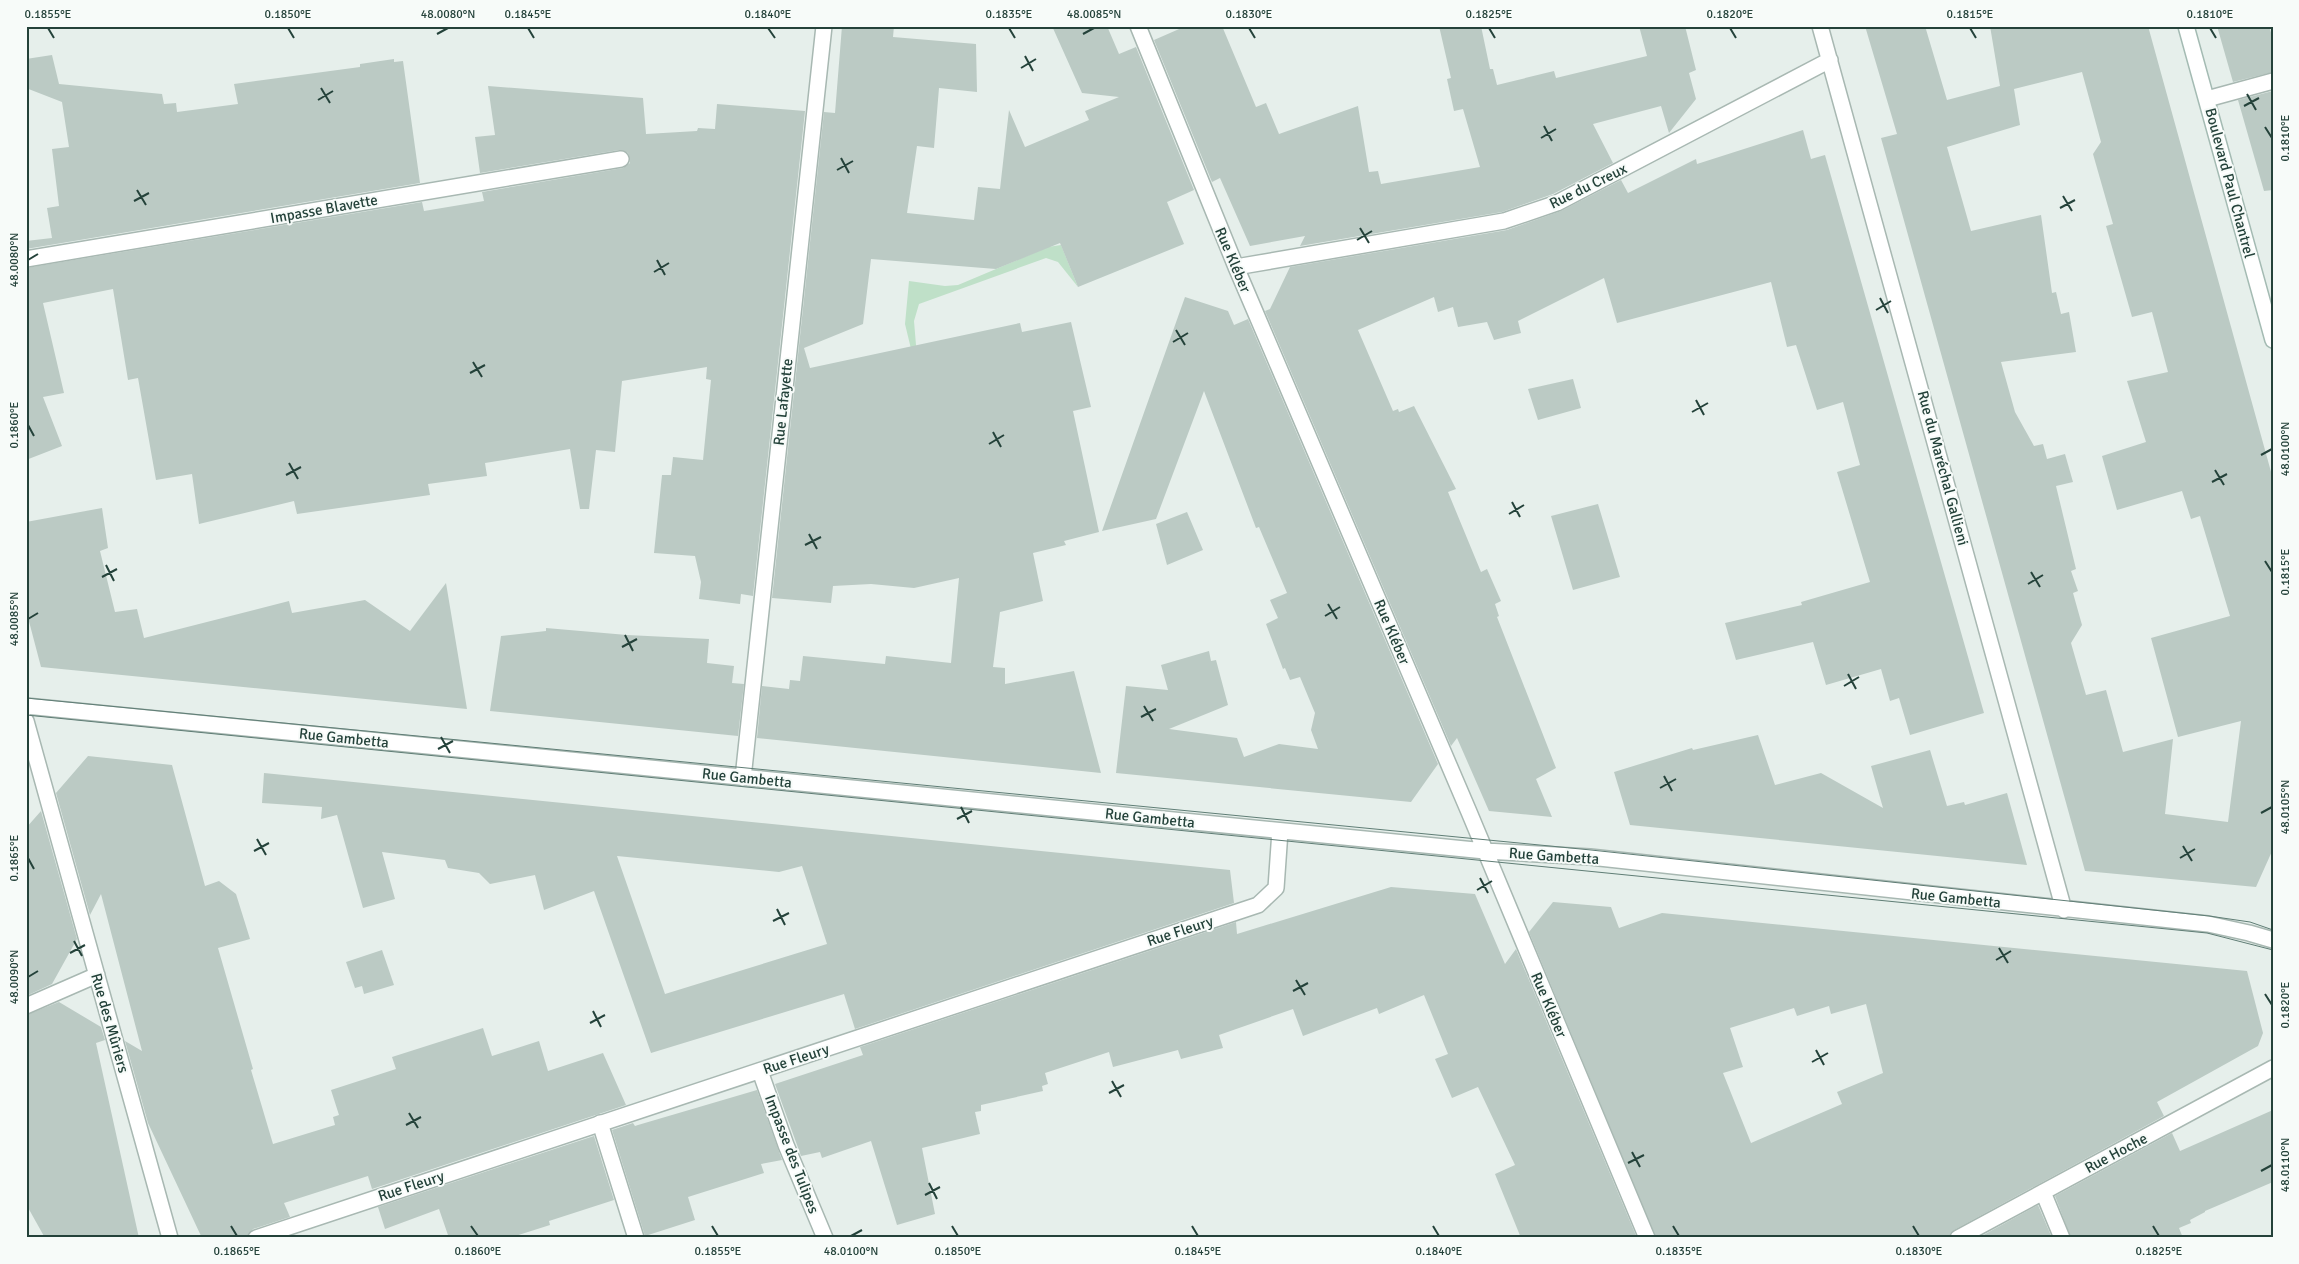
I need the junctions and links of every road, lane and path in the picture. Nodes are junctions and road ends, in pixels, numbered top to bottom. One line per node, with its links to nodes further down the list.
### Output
1 (824, 26): 14 (street, Rue Lafayette)
2 (1138, 26): 10 (street, Rue Kléber)
3 (1820, 26): 5 (street, Rue du Maréchal Gallieni)
4 (2186, 26): 7 (street, Boulevard Paul Chantrel)
5 (1830, 60): 10 (street, Rue du Creux); 17 (street, Rue du Maréchal Gallieni)
6 (2273, 81): 7 (street)
7 (2207, 98): 11 (street, Boulevard Paul Chantrel)
8 (621, 159): 9 (street, Impasse Blavette)
9 (26, 260)
10 (1236, 267): 16 (street, Rue Kléber)
11 (2273, 340)
12 (26, 706): 14 (street, Rue Gambetta)
13 (26, 721): 19 (street, Rue des Mûriers)
14 (743, 778): 15 (street, Rue Gambetta)
15 (1280, 831): 16 (street, Rue Gambetta); 22 (street, Rue Fleury)
16 (1485, 851): 17 (street, Rue Gambetta); 29 (street, Rue Kléber)
17 (2064, 910): 18 (street, Rue Gambetta)
18 (2273, 940)
19 (97, 975): 20 (street); 25 (street, Rue des Mûriers)
20 (26, 1006)
21 (2273, 1068): 24 (street, Rue Hoche)
22 (760, 1071): 23 (street, Rue Fleury); 28 (street, Impasse des Tulipes)
23 (600, 1123): 26 (street, Rue Fleury); 27 (street)
24 (2043, 1192): 30 (street, Rue Hoche); 31 (street)
25 (170, 1238)
26 (256, 1238)
27 (636, 1238)
28 (825, 1238)
29 (1647, 1238)
30 (1958, 1238)
31 (2062, 1238)

